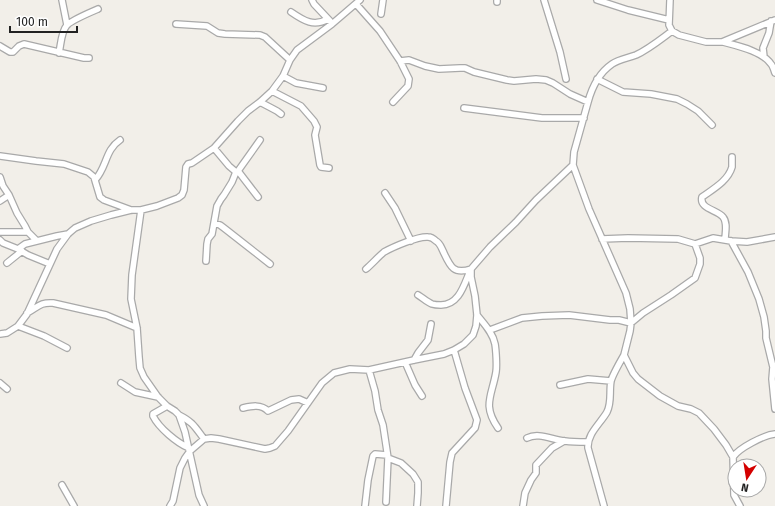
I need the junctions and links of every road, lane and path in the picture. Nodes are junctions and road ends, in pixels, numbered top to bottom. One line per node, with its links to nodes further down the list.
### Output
1 (62, 0): 15 (street)
2 (312, 0): 13 (street)
3 (383, 0): 10 (street)
4 (544, 0): 26 (street)
5 (597, 0): 11 (street)
6 (670, 0): 11 (street)
7 (358, 2): 13 (street); 23 (street)
8 (98, 9): 15 (street)
9 (292, 12): 13 (street)
10 (381, 14)
11 (669, 20): 16 (street)
12 (773, 21): 17 (street); 20 (street)
13 (330, 22): 22 (street)
14 (176, 24): 22 (street)
15 (67, 25): 19 (street)
16 (672, 31): 17 (street); 27 (street)
17 (722, 42): 20 (street)
18 (0, 46): 19 (street)
19 (60, 53): 21 (street)
20 (764, 57): 24 (street)
21 (89, 58)
22 (290, 60): 25 (street)
23 (400, 62): 31 (street); 32 (street)
24 (775, 72)
25 (283, 76): 28 (street); 29 (street)
26 (566, 79)
27 (597, 79): 32 (street); 36 (street)
28 (323, 88)
29 (272, 91): 30 (street); 43 (street)
30 (260, 102): 34 (street); 39 (street)
31 (393, 102)
32 (588, 102): 35 (street)
33 (464, 108): 35 (street)
34 (281, 114)
35 (584, 118): 42 (street)
36 (712, 125)
37 (120, 140): 46 (street)
38 (260, 140): 44 (street)
39 (214, 148): 44 (street); 52 (street)
40 (0, 156): 46 (street)
41 (732, 157): 60 (street)
42 (572, 166): 58 (street); 70 (street)
43 (329, 168)
44 (237, 171): 49 (street); 53 (street)
45 (0, 177): 48 (street)
46 (95, 180): 51 (street)
47 (385, 193): 62 (street)
48 (9, 195): 50 (street); 55 (street)
49 (258, 196)
50 (0, 201)
51 (131, 210): 52 (street); 56 (street)
52 (141, 210): 77 (street)
53 (214, 223): 65 (street); 68 (street)
54 (0, 232): 55 (street)
55 (28, 232): 61 (street)
56 (68, 234): 61 (street); 67 (street)
57 (775, 237): 60 (street)
58 (602, 239): 63 (street); 74 (street)
59 (0, 240): 64 (street)
60 (728, 240): 63 (street); 96 (street)
61 (37, 241): 64 (street)
62 (411, 241): 69 (street); 70 (street)
63 (695, 244): 74 (street)
64 (20, 250): 66 (street); 67 (street)
65 (206, 261)
66 (7, 263)
67 (50, 264): 72 (street)
68 (270, 264)
69 (366, 269)
70 (471, 269): 71 (street); 73 (street)
71 (418, 295)
72 (27, 314): 76 (street); 77 (street)
73 (477, 315): 78 (street); 81 (street)
74 (631, 323): 78 (street); 82 (street)
75 (431, 324): 83 (street)
76 (18, 326): 79 (street); 80 (street)
77 (137, 328): 92 (street)
78 (490, 330): 98 (street)
79 (0, 334)
80 (67, 348)
81 (454, 350): 83 (street); 114 (street)
82 (624, 356): 86 (street); 106 (street)
83 (414, 360): 84 (street)
84 (405, 362): 85 (street); 91 (street)
85 (369, 370): 93 (street); 105 (street)
86 (612, 381): 89 (street); 103 (street)
87 (122, 383): 92 (street)
88 (0, 384): 90 (street)
89 (560, 385)
90 (7, 389)
91 (422, 396)
92 (158, 397): 94 (street)
93 (308, 403): 95 (street); 101 (street)
94 (167, 406): 97 (street); 104 (street)
95 (243, 408)
96 (775, 409)
97 (179, 415): 101 (street); 104 (street)
98 (498, 428)
99 (775, 434): 106 (street)
100 (527, 438): 102 (street)
101 (204, 439): 104 (street)
102 (564, 441): 103 (street); 115 (street)
103 (587, 442): 116 (street)
104 (189, 450): 109 (street); 111 (street)
105 (388, 456): 108 (street); 112 (street); 113 (street)
106 (734, 457): 117 (street)
107 (62, 485): 110 (street)
108 (386, 502)
109 (172, 504)
110 (74, 506)
111 (204, 506)
112 (365, 506)
113 (417, 506)
114 (446, 506)
115 (523, 506)
116 (604, 506)
117 (740, 506)

